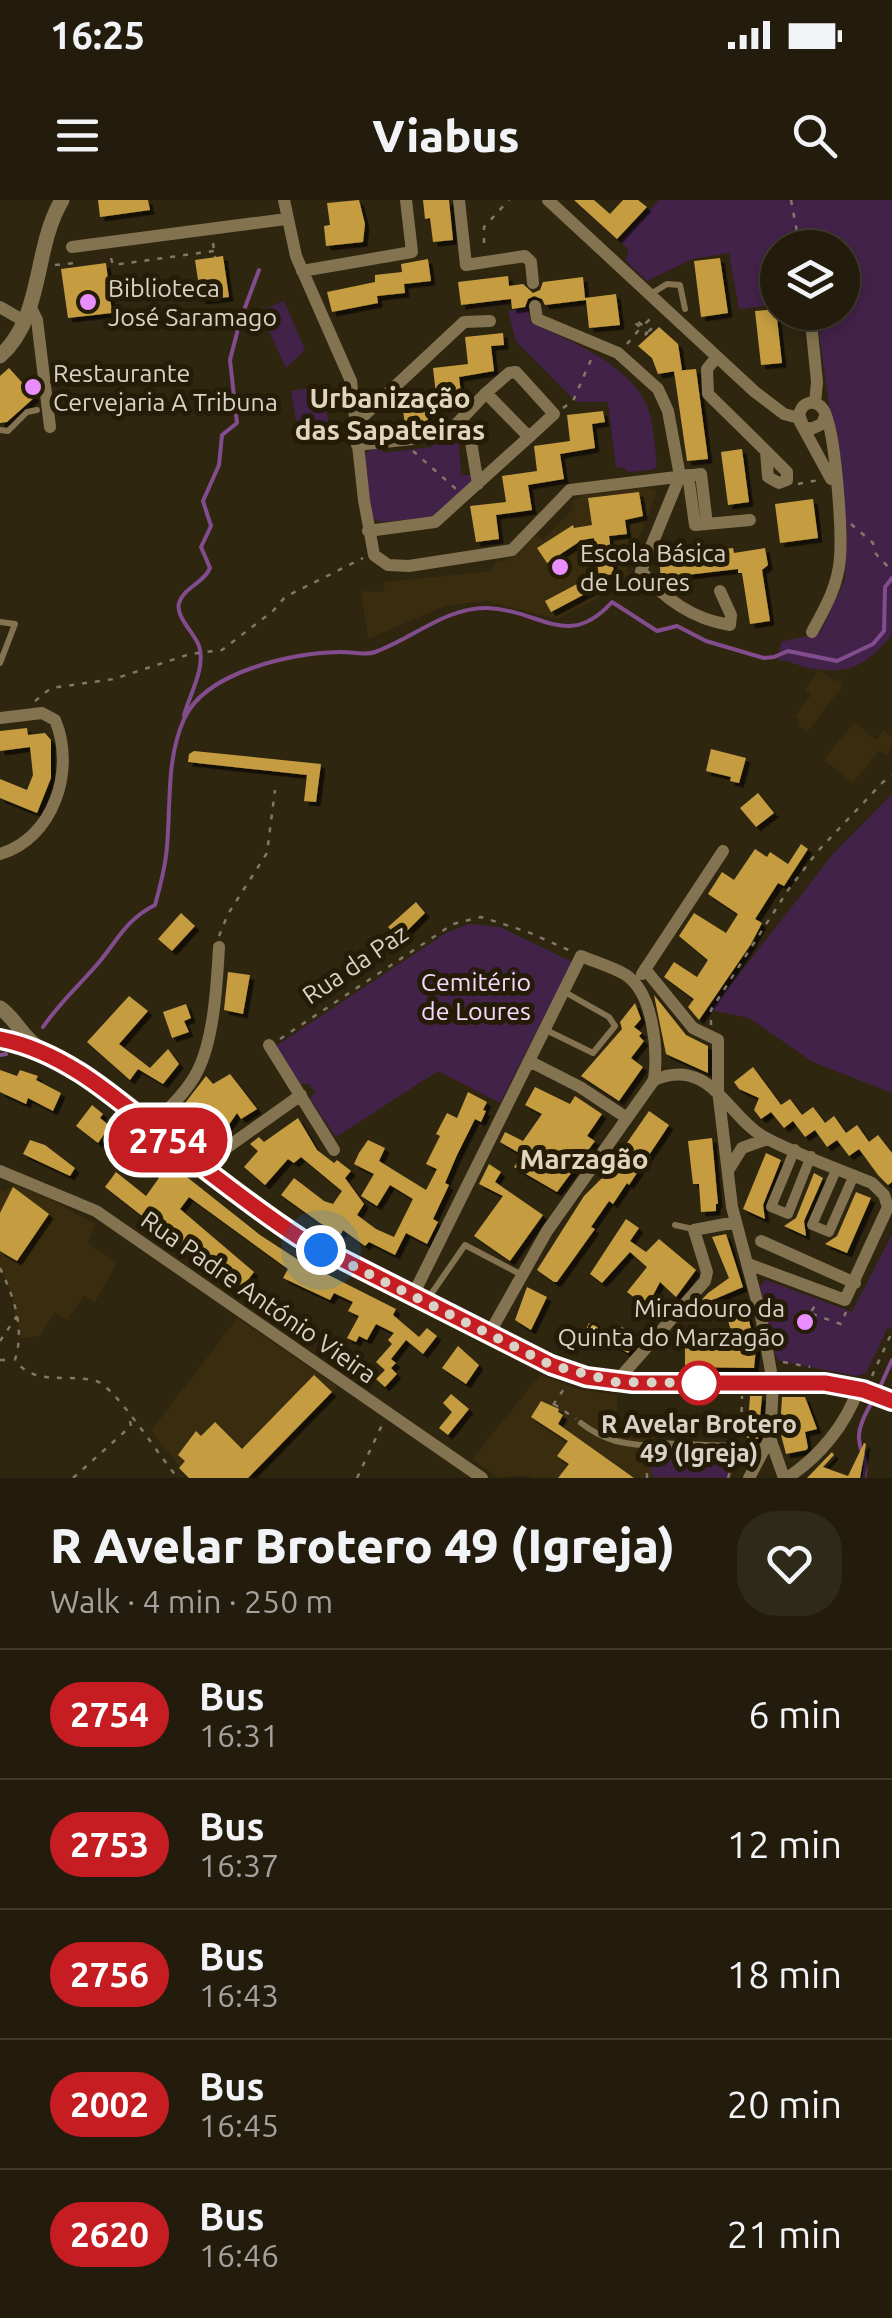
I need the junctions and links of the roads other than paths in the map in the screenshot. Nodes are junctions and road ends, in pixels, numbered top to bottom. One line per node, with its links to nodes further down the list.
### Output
1 (62, 200): 14 (street)
2 (284, 200): 6 (street)
3 (406, 200): 8 (street)
4 (459, 200): 9 (street)
5 (548, 200): 10 (street)
6 (286, 219): 7 (street); 8 (street)
7 (72, 247)
8 (302, 270): 24 (street)
9 (533, 283)
10 (648, 295): 13 (lane); 18 (street)
11 (536, 306): 30 (street)
12 (0, 307): 14 (street)
13 (685, 309)
14 (27, 314): 17 (street); 25 (street)
15 (490, 321): 24 (street)
16 (812, 330): 20 (street)
17 (0, 356)
18 (716, 358): 23 (street); 31 (street)
19 (486, 393): 27 (street); 28 (street); 28 (street)
20 (814, 403): 22 (street); 23 (street)
21 (38, 410): 26 (lane)
22 (825, 416): 23 (street); 33 (street)
23 (800, 420): 33 (street)
24 (357, 422): 29 (street)
25 (50, 427)
26 (0, 430)
27 (450, 431): 29 (street); 32 (street)
28 (530, 437): 32 (street)
29 (358, 446): 35 (street)
30 (684, 475): 34 (street); 35 (street); 36 (street)
31 (786, 480)
32 (478, 484): 35 (street)
33 (833, 484): 38 (street)
34 (750, 520)
35 (368, 531)
36 (720, 591)
37 (0, 622): 39 (lane)
38 (812, 632)
39 (0, 662)
40 (0, 718): 42 (street)
41 (723, 851): 44 (street)
42 (0, 854)
43 (220, 948): 57 (street)
44 (645, 970): 45 (street); 54 (street)
45 (635, 984): 46 (street); 53 (street)
46 (563, 992): 48 (street); 48 (lane)
47 (3, 1010): 49 (street); 51 (street)
48 (545, 1029): 52 (street)
49 (4, 1040): 51 (main road)
50 (270, 1045): 55 (street)
51 (58, 1060): 57 (main road)
52 (529, 1061): 56 (street); 74 (street)
53 (654, 1080): 54 (street); 56 (street)
54 (718, 1090): 58 (street); 65 (street)
55 (302, 1094): 60 (street); 63 (street)
56 (627, 1118): 72 (street)
57 (152, 1126): 63 (main road)
58 (768, 1139): 59 (street); 65 (street)
59 (795, 1149): 61 (street); 61 (street)
60 (334, 1150)
61 (812, 1156): 62 (street)
62 (837, 1168): 66 (street); 66 (street)
63 (206, 1169): 74 (main road)
64 (0, 1172): 84 (street, Rua Padre António Vieira)
65 (728, 1172): 67 (street)
66 (854, 1176): 73 (street)
67 (736, 1222): 69 (street); 71 (street)
68 (675, 1225): 69 (lane)
69 (694, 1230): 76 (street)
70 (761, 1241): 73 (street)
71 (748, 1264): 73 (street); 77 (street)
72 (520, 1274): 74 (lane); 75 (street)
73 (855, 1283)
74 (418, 1300): 75 (main road)
75 (490, 1334): 76 (main road)
76 (616, 1382): 77 (main road)
77 (772, 1383): 78 (main road); 81 (street)
78 (863, 1391): 79 (main road); 85 (street)
79 (892, 1402)
80 (581, 1423): 82 (lane)
81 (767, 1444): 82 (street); 83 (street); 85 (street)
82 (654, 1446)
83 (752, 1473): 85 (street)
84 (482, 1478)
85 (784, 1478)

